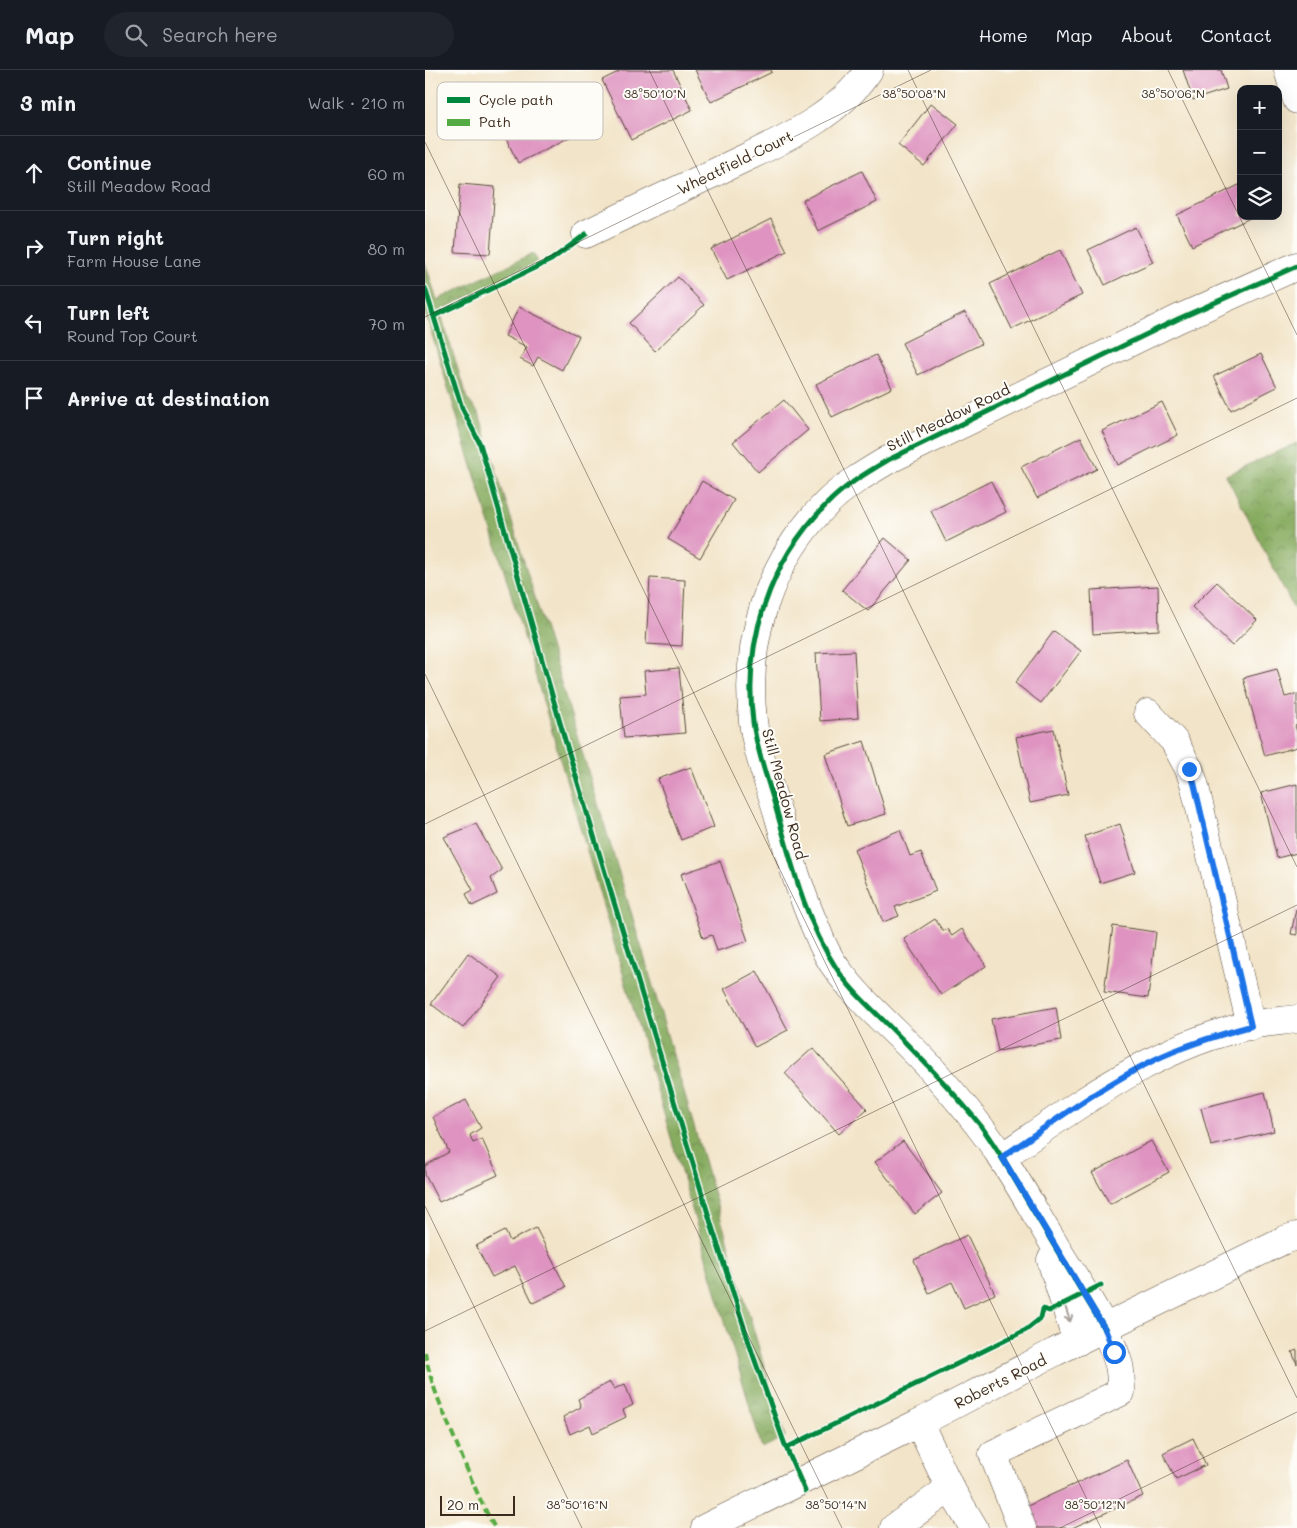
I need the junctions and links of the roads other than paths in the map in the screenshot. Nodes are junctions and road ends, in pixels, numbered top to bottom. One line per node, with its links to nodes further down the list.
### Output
1 (869, 70): 4 (street, Wheatfield Court)
2 (1288, 70): 3 (street)
3 (1297, 100)
4 (586, 234)
5 (1297, 266): 9 (street, Still Meadow Road)
6 (1148, 713): 8 (street)
7 (1297, 1019): 8 (street)
8 (1251, 1026): 9 (street)
9 (1002, 1157): 10 (street, Still Meadow Road)
10 (1038, 1218): 12 (street, Still Meadow Road); 13 (street, Still Meadow Road, one-way to 13)
11 (1297, 1236): 12 (street, Roberts Road)
12 (1105, 1329): 13 (street, Roberts Road); 19 (street, Still Meadow Road)
13 (1077, 1342): 14 (street, Roberts Road)
14 (919, 1423): 15 (street); 16 (street, Roberts Road)
15 (951, 1488): 17 (street); 18 (street)
16 (705, 1528)
17 (894, 1528)
18 (974, 1528)
19 (1021, 1528)

